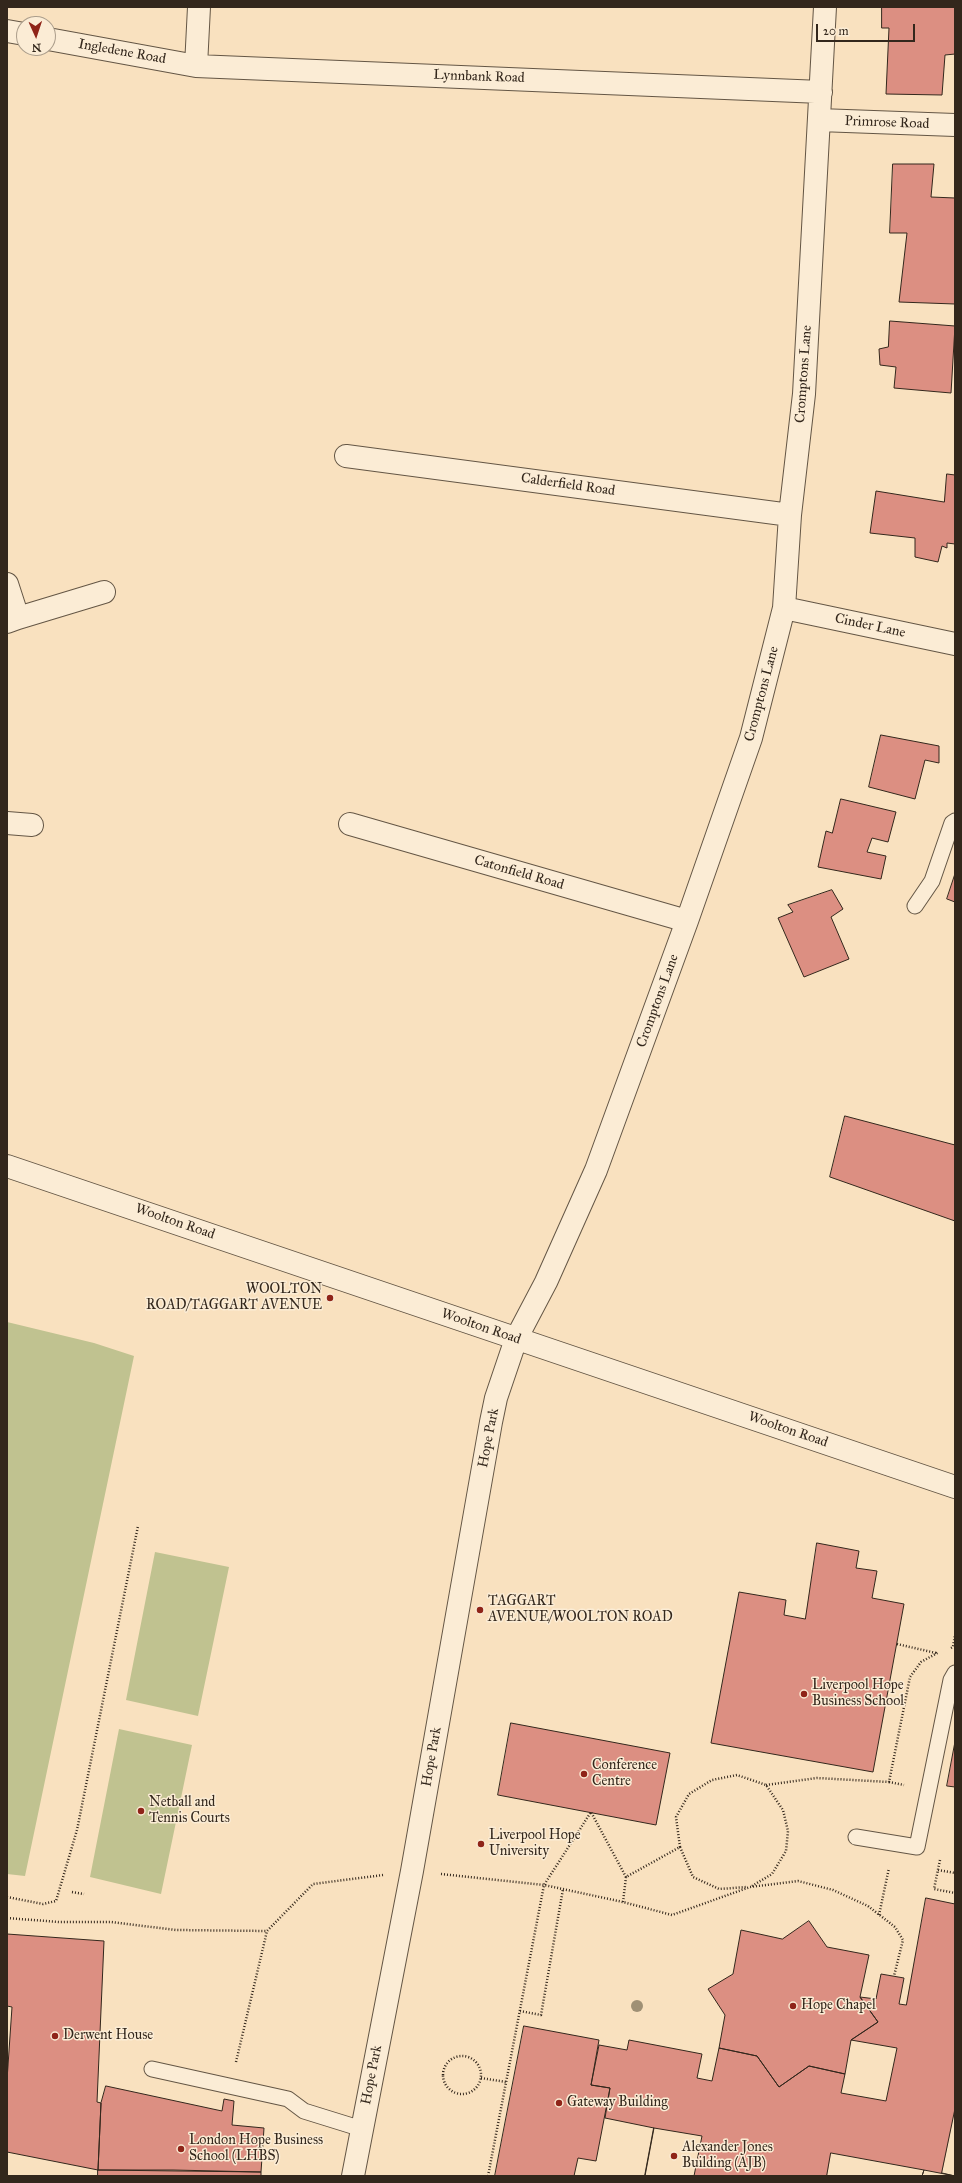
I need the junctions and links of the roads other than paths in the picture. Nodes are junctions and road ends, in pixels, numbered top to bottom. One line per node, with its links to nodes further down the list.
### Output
1 (199, 7): 4 (street)
2 (825, 7): 5 (street, Cromptons Lane)
3 (56, 40): 4 (street, Ingledene Road)
4 (196, 66): 5 (street, Lynnbank Road)
5 (821, 92): 6 (street, Cromptons Lane)
6 (819, 120): 7 (street, Primrose Road); 9 (street, Cromptons Lane)
7 (955, 125)
8 (346, 456): 9 (street, Calderfield Road)
9 (790, 515): 12 (street, Cromptons Lane)
10 (7, 584): 13 (street)
11 (104, 592): 13 (street)
12 (784, 608): 14 (street, Cinder Lane); 20 (street, Cromptons Lane)
13 (13, 620)
14 (955, 644)
15 (955, 821): 19 (lane)
16 (7, 823): 18 (street)
17 (350, 824): 20 (street, Catonfield Road)
18 (32, 825)
19 (915, 906)
20 (687, 921): 22 (street, Cromptons Lane)
21 (7, 1166): 22 (street, Woolton Road)
22 (516, 1339): 23 (street, Woolton Road); 27 (street, Hope Park)
23 (955, 1487)
24 (955, 1673): 25 (lane)
25 (856, 1837)
26 (152, 2069): 27 (lane)
27 (362, 2129): 28 (street, Hope Park)
28 (353, 2176)

